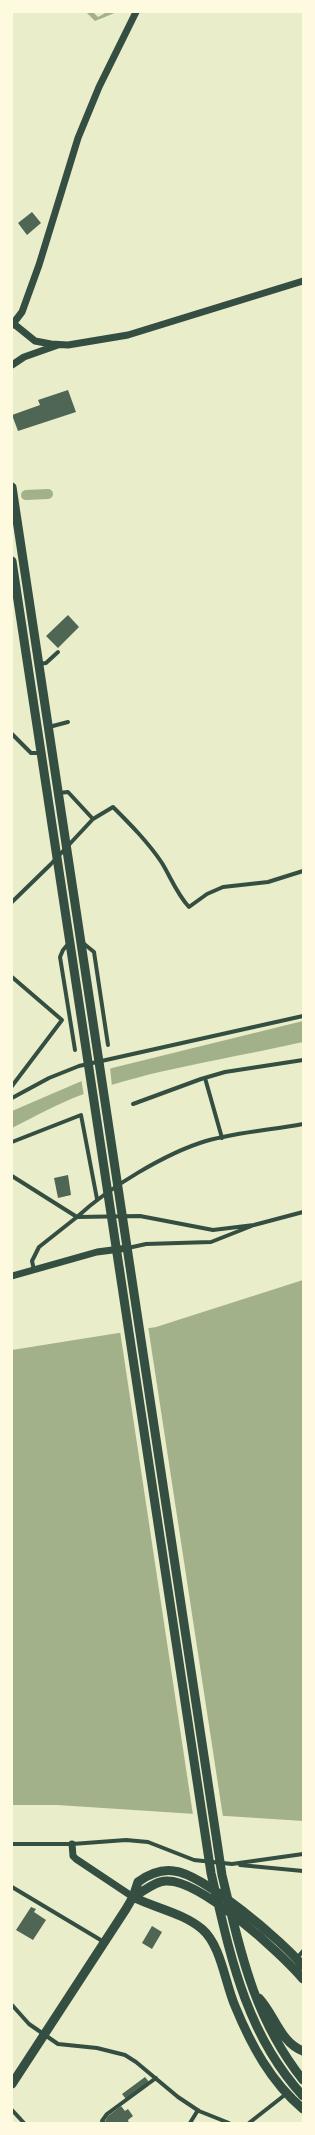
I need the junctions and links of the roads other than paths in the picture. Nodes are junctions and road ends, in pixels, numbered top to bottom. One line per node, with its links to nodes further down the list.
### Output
1 (136, 12): 3 (street)
2 (303, 281): 4 (street)
3 (13, 325): 4 (street)
4 (58, 345): 5 (street)
5 (12, 365)
6 (12, 487): 9 (main road)
7 (12, 560): 13 (main road)
8 (58, 652): 9 (street)
9 (39, 664): 11 (main road)
10 (68, 722): 11 (street)
11 (49, 727): 14 (main road)
12 (12, 734): 13 (street)
13 (41, 753): 17 (main road)
14 (59, 793): 15 (street); 16 (main road)
15 (93, 819): 16 (street); 18 (street)
16 (67, 847): 17 (street); 21 (main road)
17 (57, 857): 19 (street); 20 (main road)
18 (303, 870)
19 (12, 902)
20 (70, 942): 23 (street); 30 (main road)
21 (81, 942): 26 (street); 29 (main road)
22 (12, 978): 25 (street)
23 (69, 1015): 25 (street); 27 (street)
24 (303, 1016): 29 (street)
25 (62, 1020): 32 (street)
26 (108, 1045)
27 (75, 1050)
28 (303, 1060): 31 (street)
29 (99, 1064): 30 (street); 43 (main road)
30 (88, 1067): 33 (street); 44 (main road)
31 (205, 1078): 34 (street); 36 (street)
32 (12, 1086)
33 (12, 1098)
34 (133, 1104)
35 (303, 1124): 36 (street)
36 (222, 1138): 39 (street)
37 (12, 1142): 39 (street)
38 (12, 1176): 41 (street)
39 (97, 1199): 41 (street)
40 (303, 1212): 42 (street)
41 (77, 1216): 42 (street); 45 (street)
42 (254, 1225): 43 (street)
43 (128, 1248): 44 (street); 57 (main road)
44 (116, 1249): 45 (street); 64 (main road)
45 (34, 1271): 46 (street)
46 (12, 1276)
47 (12, 1844): 48 (street)
48 (72, 1844): 50 (street); 53 (street)
49 (303, 1854): 50 (street)
50 (232, 1864): 51 (street)
51 (303, 1871)
52 (12, 1887): 54 (street)
53 (133, 1897): 54 (main road); 55 (main road); 56 (main road); 65 (main road)
54 (104, 1942): 59 (main road)
55 (301, 1959)
56 (303, 1979)
57 (252, 1992): 60 (main road); 62 (main road)
58 (12, 2005): 59 (street)
59 (44, 2034): 61 (street); 63 (main road)
60 (303, 2051)
61 (156, 2078): 68 (street); 70 (street)
62 (303, 2080)
63 (12, 2084)
64 (301, 2090): 65 (main road)
65 (286, 2094): 66 (main road); 73 (street)
66 (303, 2109)
67 (12, 2110): 69 (street)
68 (198, 2110): 71 (street); 72 (street)
69 (24, 2123)
70 (104, 2123)
71 (190, 2123)
72 (229, 2123)
73 (249, 2123)

